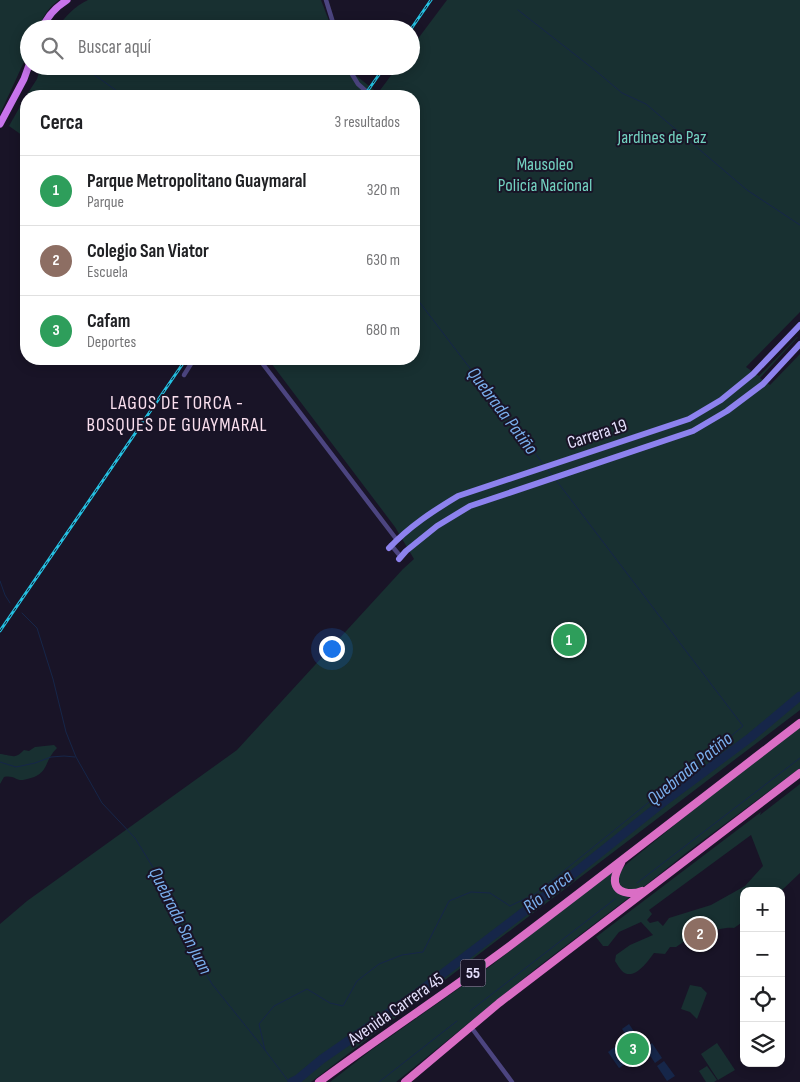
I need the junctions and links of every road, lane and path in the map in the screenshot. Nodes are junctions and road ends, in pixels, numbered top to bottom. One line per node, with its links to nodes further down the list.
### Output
1 (67, 0): 3 (main road)
2 (326, 0): 4 (street)
3 (46, 20)
4 (332, 20)
5 (25, 75): 8 (main road)
6 (352, 75): 7 (street)
7 (365, 90)
8 (0, 124)
9 (800, 325): 14 (main road, Carrera 19)
10 (800, 344): 16 (main road, Carrera 19)
11 (190, 365): 13 (street)
12 (265, 365): 14 (street)
13 (184, 374)
14 (397, 540): 15 (main road, Carrera 19)
15 (390, 547): 16 (street)
16 (400, 558)
17 (800, 723): 19 (highway, Avenida Carrera 45 / 55)
18 (800, 773): 20 (highway, 55)
19 (624, 859): 20 (highway); 22 (highway, Avenida Carrera 45 / 55)
20 (648, 889): 21 (highway, 55)
21 (471, 1027): 23 (highway, 55); 24 (street)
22 (319, 1082)
23 (405, 1082)
24 (512, 1082)

